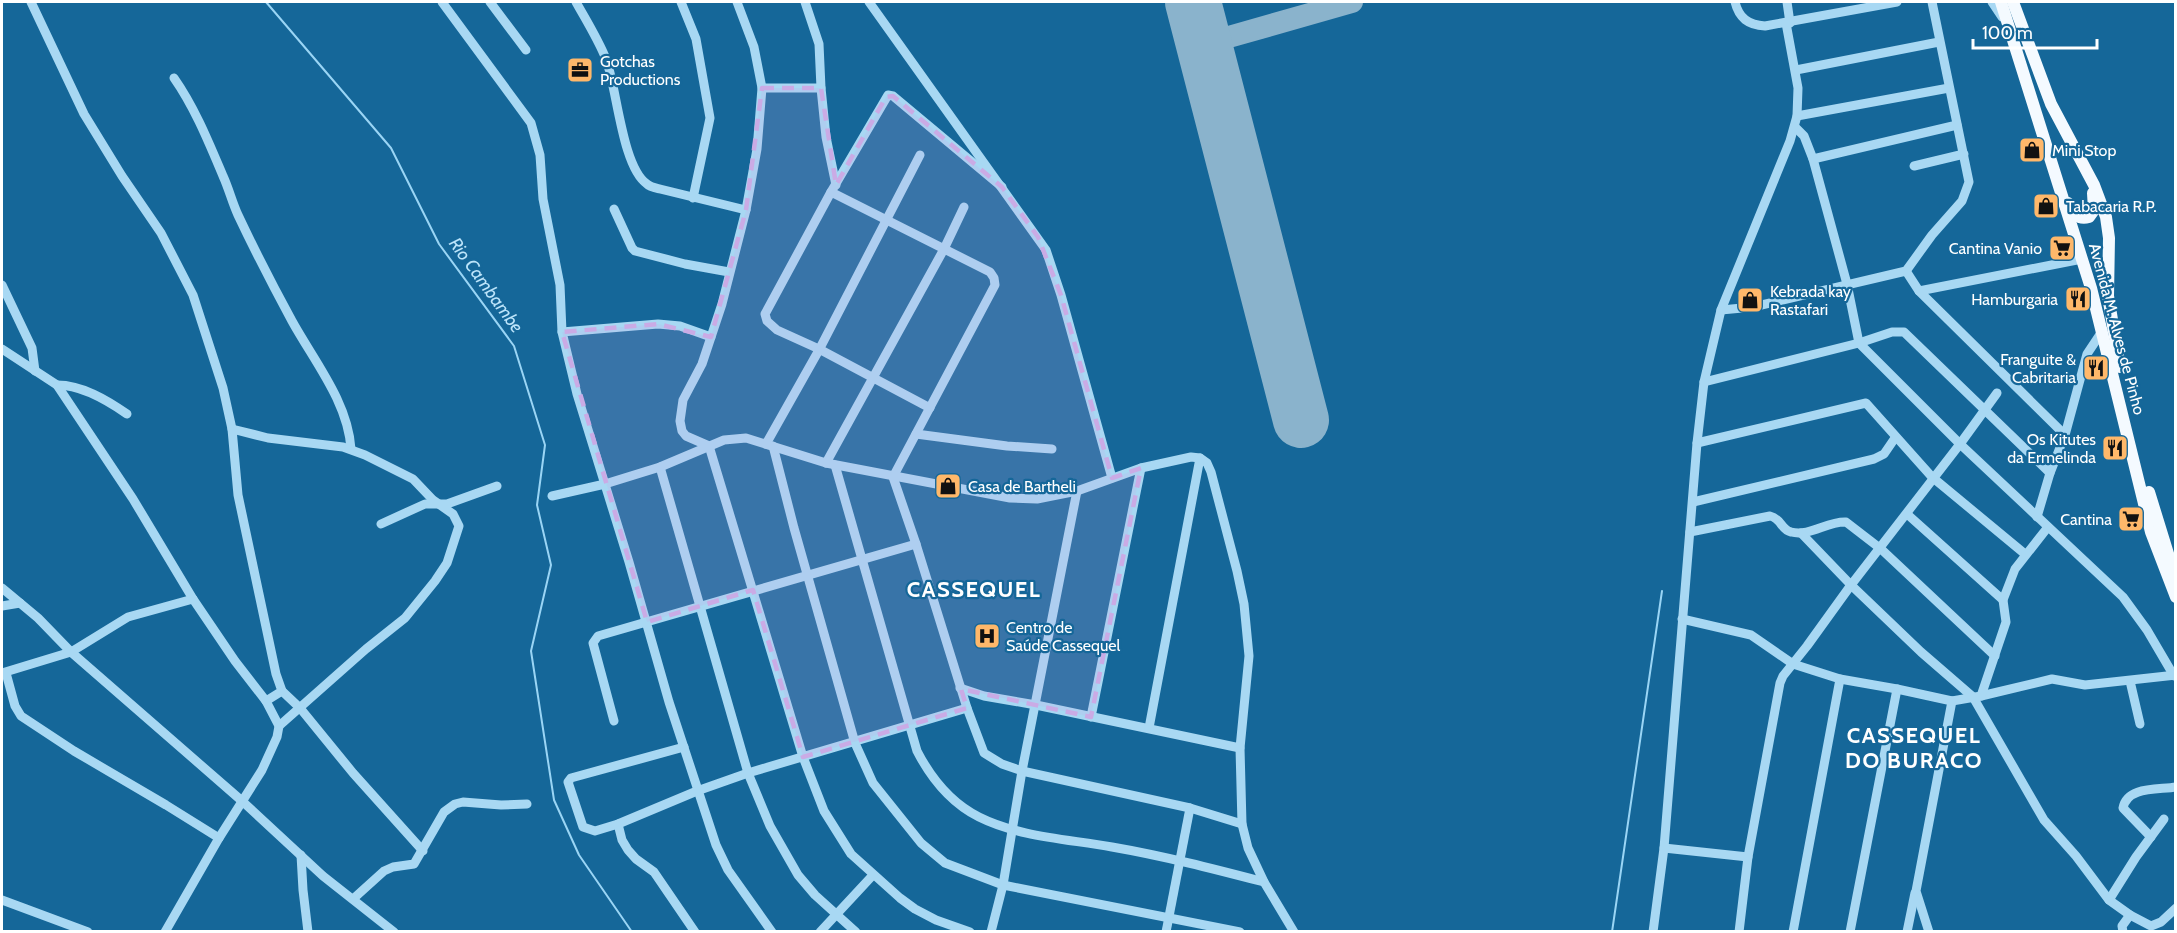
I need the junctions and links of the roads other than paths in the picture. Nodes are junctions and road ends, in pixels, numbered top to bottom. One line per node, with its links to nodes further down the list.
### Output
1 (31, 2): 63 (street)
2 (442, 2): 50 (street)
3 (490, 2): 19 (street)
4 (576, 2): 36 (street)
5 (681, 2): 36 (street)
6 (737, 2): 23 (street)
7 (805, 2): 24 (street)
8 (868, 2): 34 (street)
9 (1735, 2): 16 (street)
10 (1787, 2): 16 (street)
11 (1897, 2): 16 (street)
12 (1932, 2): 18 (street)
13 (1992, 2): 17 (street)
14 (2001, 2): 17 (main road, Avenida M. Alves de Pinho)
15 (2013, 2): 32 (main road, Avenida M. Alves de Pinho)
16 (1788, 23): 20 (street)
17 (2012, 38): 33 (main road, Avenida M. Alves de Pinho)
18 (1939, 42): 20 (street); 22 (street)
19 (526, 50)
20 (1796, 70): 25 (street)
21 (174, 78): 71 (street)
22 (1949, 87): 25 (street); 26 (street)
23 (762, 88): 24 (street); 39 (street)
24 (821, 88): 35 (street)
25 (1797, 116): 27 (street)
26 (1957, 125): 28 (street); 30 (street)
27 (1794, 127): 30 (street); 48 (street)
28 (1964, 154): 31 (street); 43 (street)
29 (920, 155): 40 (street)
30 (1813, 159): 45 (street)
31 (1914, 166)
32 (2084, 167): 33 (main road); 98 (main road, Avenida M. Alves de Pinho)
33 (2056, 178): 42 (main road, Avenida M. Alves de Pinho)
34 (1002, 187): 35 (street); 80 (street)
35 (833, 189): 40 (street); 54 (street)
36 (693, 198): 39 (street)
37 (964, 207): 41 (street)
38 (614, 209): 44 (street)
39 (746, 210): 44 (street)
40 (887, 220): 41 (street); 54 (street)
41 (944, 249): 56 (street); 60 (street)
42 (2082, 259): 47 (street); 49 (main road, Avenida M. Alves de Pinho)
43 (1906, 271): 45 (street); 47 (street)
44 (729, 272): 51 (street)
45 (1847, 284): 48 (street); 52 (street)
46 (2, 285): 55 (street)
47 (1919, 291): 65 (street)
48 (1721, 310): 57 (street)
49 (2103, 330): 65 (street); 102 (main road, Avenida M. Alves de Pinho)
50 (562, 332): 51 (street); 81 (street)
51 (711, 337): 70 (street)
52 (1859, 343): 57 (street); 61 (street); 68 (street)
53 (2, 349): 55 (street)
54 (819, 349): 56 (street); 69 (street)
55 (35, 371): 58 (street)
56 (873, 377): 60 (street); 74 (street)
57 (1704, 382): 67 (street)
58 (57, 385): 62 (street); 103 (street)
59 (1997, 393): 61 (street)
60 (930, 408): 64 (street)
61 (1985, 409): 68 (street); 77 (street)
62 (127, 414)
63 (232, 429): 71 (street); 119 (street)
64 (916, 434): 72 (street); 78 (street)
65 (2065, 435): 77 (street)
66 (1895, 438): 67 (street); 79 (street); 85 (street)
67 (1697, 443): 85 (street)
68 (1959, 444): 79 (street); 88 (street)
69 (770, 445): 70 (street); 74 (street); 97 (street)
70 (709, 446): 75 (street); 101 (street)
71 (351, 449): 86 (street)
72 (1052, 449)
73 (1200, 458): 76 (street); 131 (street); 134 (street)
74 (830, 464): 78 (street); 96 (street)
75 (660, 467): 81 (street); 107 (street)
76 (1141, 468): 80 (street); 126 (street)
77 (2050, 473): 88 (street)
78 (892, 477): 83 (street); 93 (street)
79 (1932, 477): 87 (street); 95 (street)
80 (1112, 478): 83 (street)
81 (605, 484): 84 (street); 109 (street)
82 (497, 486): 86 (street)
83 (1077, 491): 123 (street)
84 (552, 496)
85 (1693, 502): 91 (street)
86 (440, 504): 89 (street); 124 (street)
87 (1907, 514): 94 (street); 104 (street)
88 (2037, 517): 90 (street)
89 (381, 524)
90 (2048, 527): 95 (street); 114 (street)
91 (1690, 532): 92 (street); 108 (street)
92 (1801, 533): 94 (street); 99 (street)
93 (916, 544): 96 (street); 117 (street)
94 (1881, 549): 99 (street); 111 (street)
95 (2025, 554): 104 (street)
96 (861, 560): 97 (street); 129 (street)
97 (808, 574): 101 (street); 132 (street)
98 (2175, 577)
99 (1851, 585): 112 (street); 120 (street)
100 (2, 588): 105 (street)
101 (753, 590): 107 (street); 135 (street)
102 (2175, 597)
103 (193, 599): 110 (street); 121 (street)
104 (2003, 600): 111 (street)
105 (20, 603): 106 (street); 110 (street)
106 (2, 606)
107 (701, 606): 109 (street); 137 (street)
108 (1682, 619): 112 (street); 149 (street)
109 (646, 621): 127 (street); 133 (street)
110 (71, 652): 113 (street); 140 (street)
111 (1995, 656): 120 (street)
112 (1793, 663): 115 (street); 152 (street)
113 (4, 673): 148 (street)
114 (2175, 676): 116 (street)
115 (1840, 679): 118 (street); 180 (street)
116 (2130, 681): 120 (street); 128 (street)
117 (960, 688): 123 (street); 125 (street)
118 (1897, 689): 122 (street); 181 (street)
119 (282, 691): 121 (street); 124 (street)
120 (1977, 696): 122 (street); 160 (street)
121 (266, 701): 130 (street)
122 (1952, 701): 157 (street)
123 (1036, 705): 126 (street); 136 (street)
124 (300, 708): 130 (street); 150 (street)
125 (967, 708): 129 (street); 136 (street)
126 (1091, 717): 131 (street)
127 (614, 721)
128 (2140, 724)
129 (909, 725): 132 (street); 146 (street)
130 (279, 726): 140 (street)
131 (1149, 728): 134 (street)
132 (855, 743): 135 (street); 156 (street)
133 (684, 747): 139 (street); 144 (street)
134 (1240, 747): 145 (street)
135 (803, 756): 137 (street); 154 (street)
136 (1022, 771): 142 (street); 146 (street)
137 (748, 773): 139 (street); 162 (street)
138 (2175, 787): 147 (street)
139 (697, 791): 144 (street); 170 (street)
140 (242, 801): 148 (street); 151 (street)
141 (527, 804): 150 (street)
142 (1190, 808): 145 (street); 153 (street)
143 (2164, 819): 147 (street)
144 (618, 824): 169 (street)
145 (1242, 824): 155 (street)
146 (1013, 830): 153 (street); 156 (street)
147 (2151, 837): 160 (street)
148 (219, 838): 166 (street)
149 (1664, 848): 152 (street); 178 (street)
150 (423, 851): 158 (street)
151 (301, 855): 158 (street); 167 (street)
152 (1748, 857): 179 (street)
153 (1181, 860): 155 (street); 164 (street)
154 (873, 875): 162 (street); 173 (street)
155 (1264, 882): 177 (street)
156 (1003, 885): 164 (street); 174 (street)
157 (1916, 891): 182 (street); 183 (street)
158 (353, 899): 168 (street)
159 (2, 900): 165 (street)
160 (2109, 900): 163 (street)
161 (2175, 908): 163 (street)
162 (835, 915): 171 (street); 172 (street)
163 (2130, 915): 184 (street)
164 (1168, 916): 175 (street); 176 (street)
165 (81, 931)
166 (165, 932)
167 (308, 932)
168 (394, 932)
169 (695, 932)
170 (772, 932)
171 (820, 932)
172 (856, 932)
173 (970, 932)
174 (991, 932)
175 (1166, 932)
176 (1240, 932)
177 (1294, 932)
178 (1653, 932)
179 (1739, 932)
180 (1793, 932)
181 (1850, 932)
182 (1907, 932)
183 (1929, 932)
184 (2123, 932)

